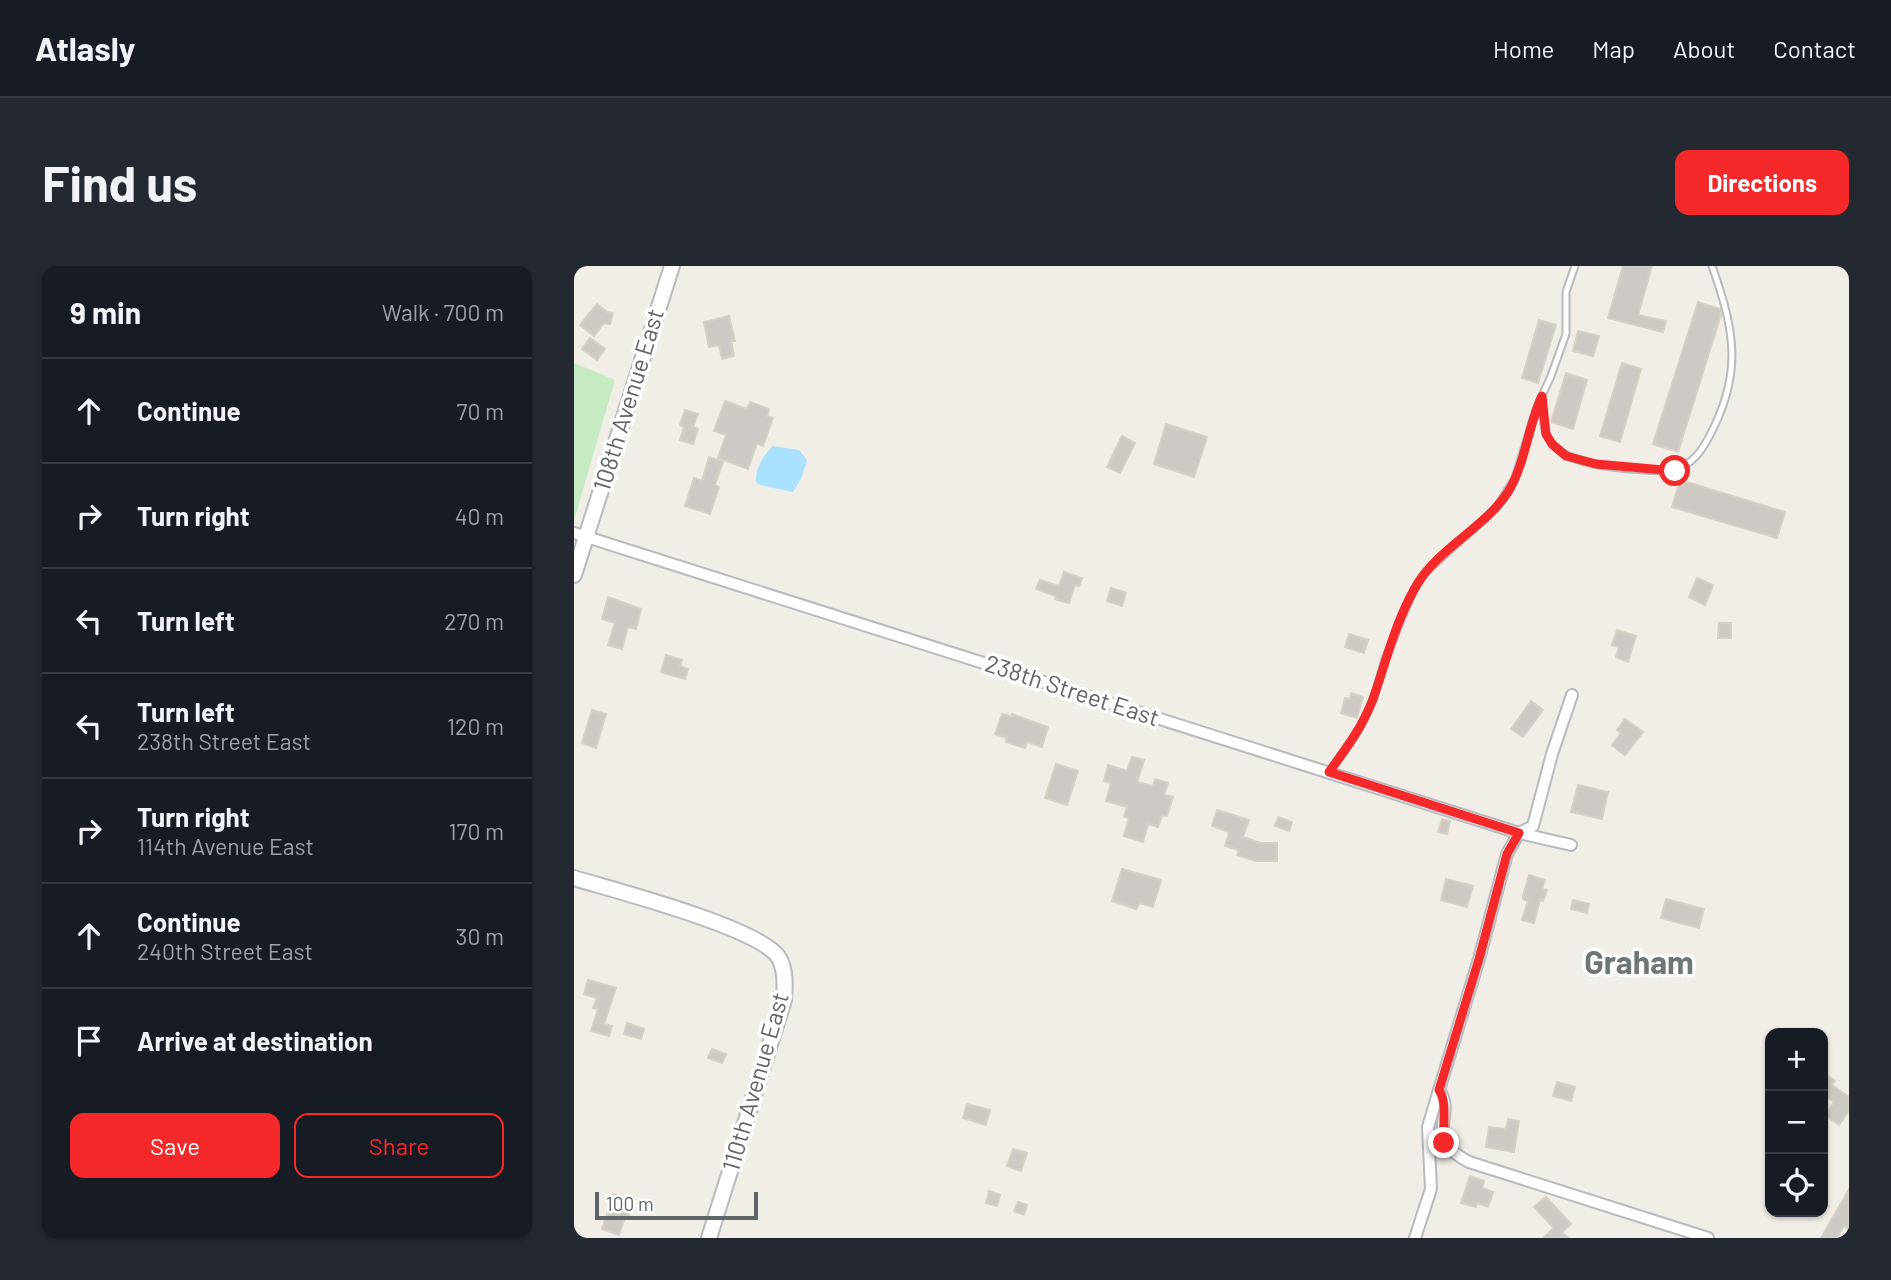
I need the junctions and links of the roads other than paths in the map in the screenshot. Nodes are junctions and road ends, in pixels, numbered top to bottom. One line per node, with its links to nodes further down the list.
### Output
1 (672, 266): 5 (street, 108th Avenue East)
2 (1575, 266): 4 (lane)
3 (1712, 266): 4 (lane)
4 (1542, 396): 8 (lane)
5 (580, 535): 6 (street, 108th Avenue East); 8 (street, 238th Street East)
6 (574, 575)
7 (1572, 695): 9 (street)
8 (1329, 772): 9 (street, 238th Street East)
9 (1519, 833): 10 (street, 238th Street East); 12 (street)
10 (1571, 845)
11 (574, 878): 13 (street, 110th Avenue East)
12 (1439, 1090): 14 (street); 15 (street)
13 (709, 1238)
14 (1415, 1238)
15 (1708, 1238)

